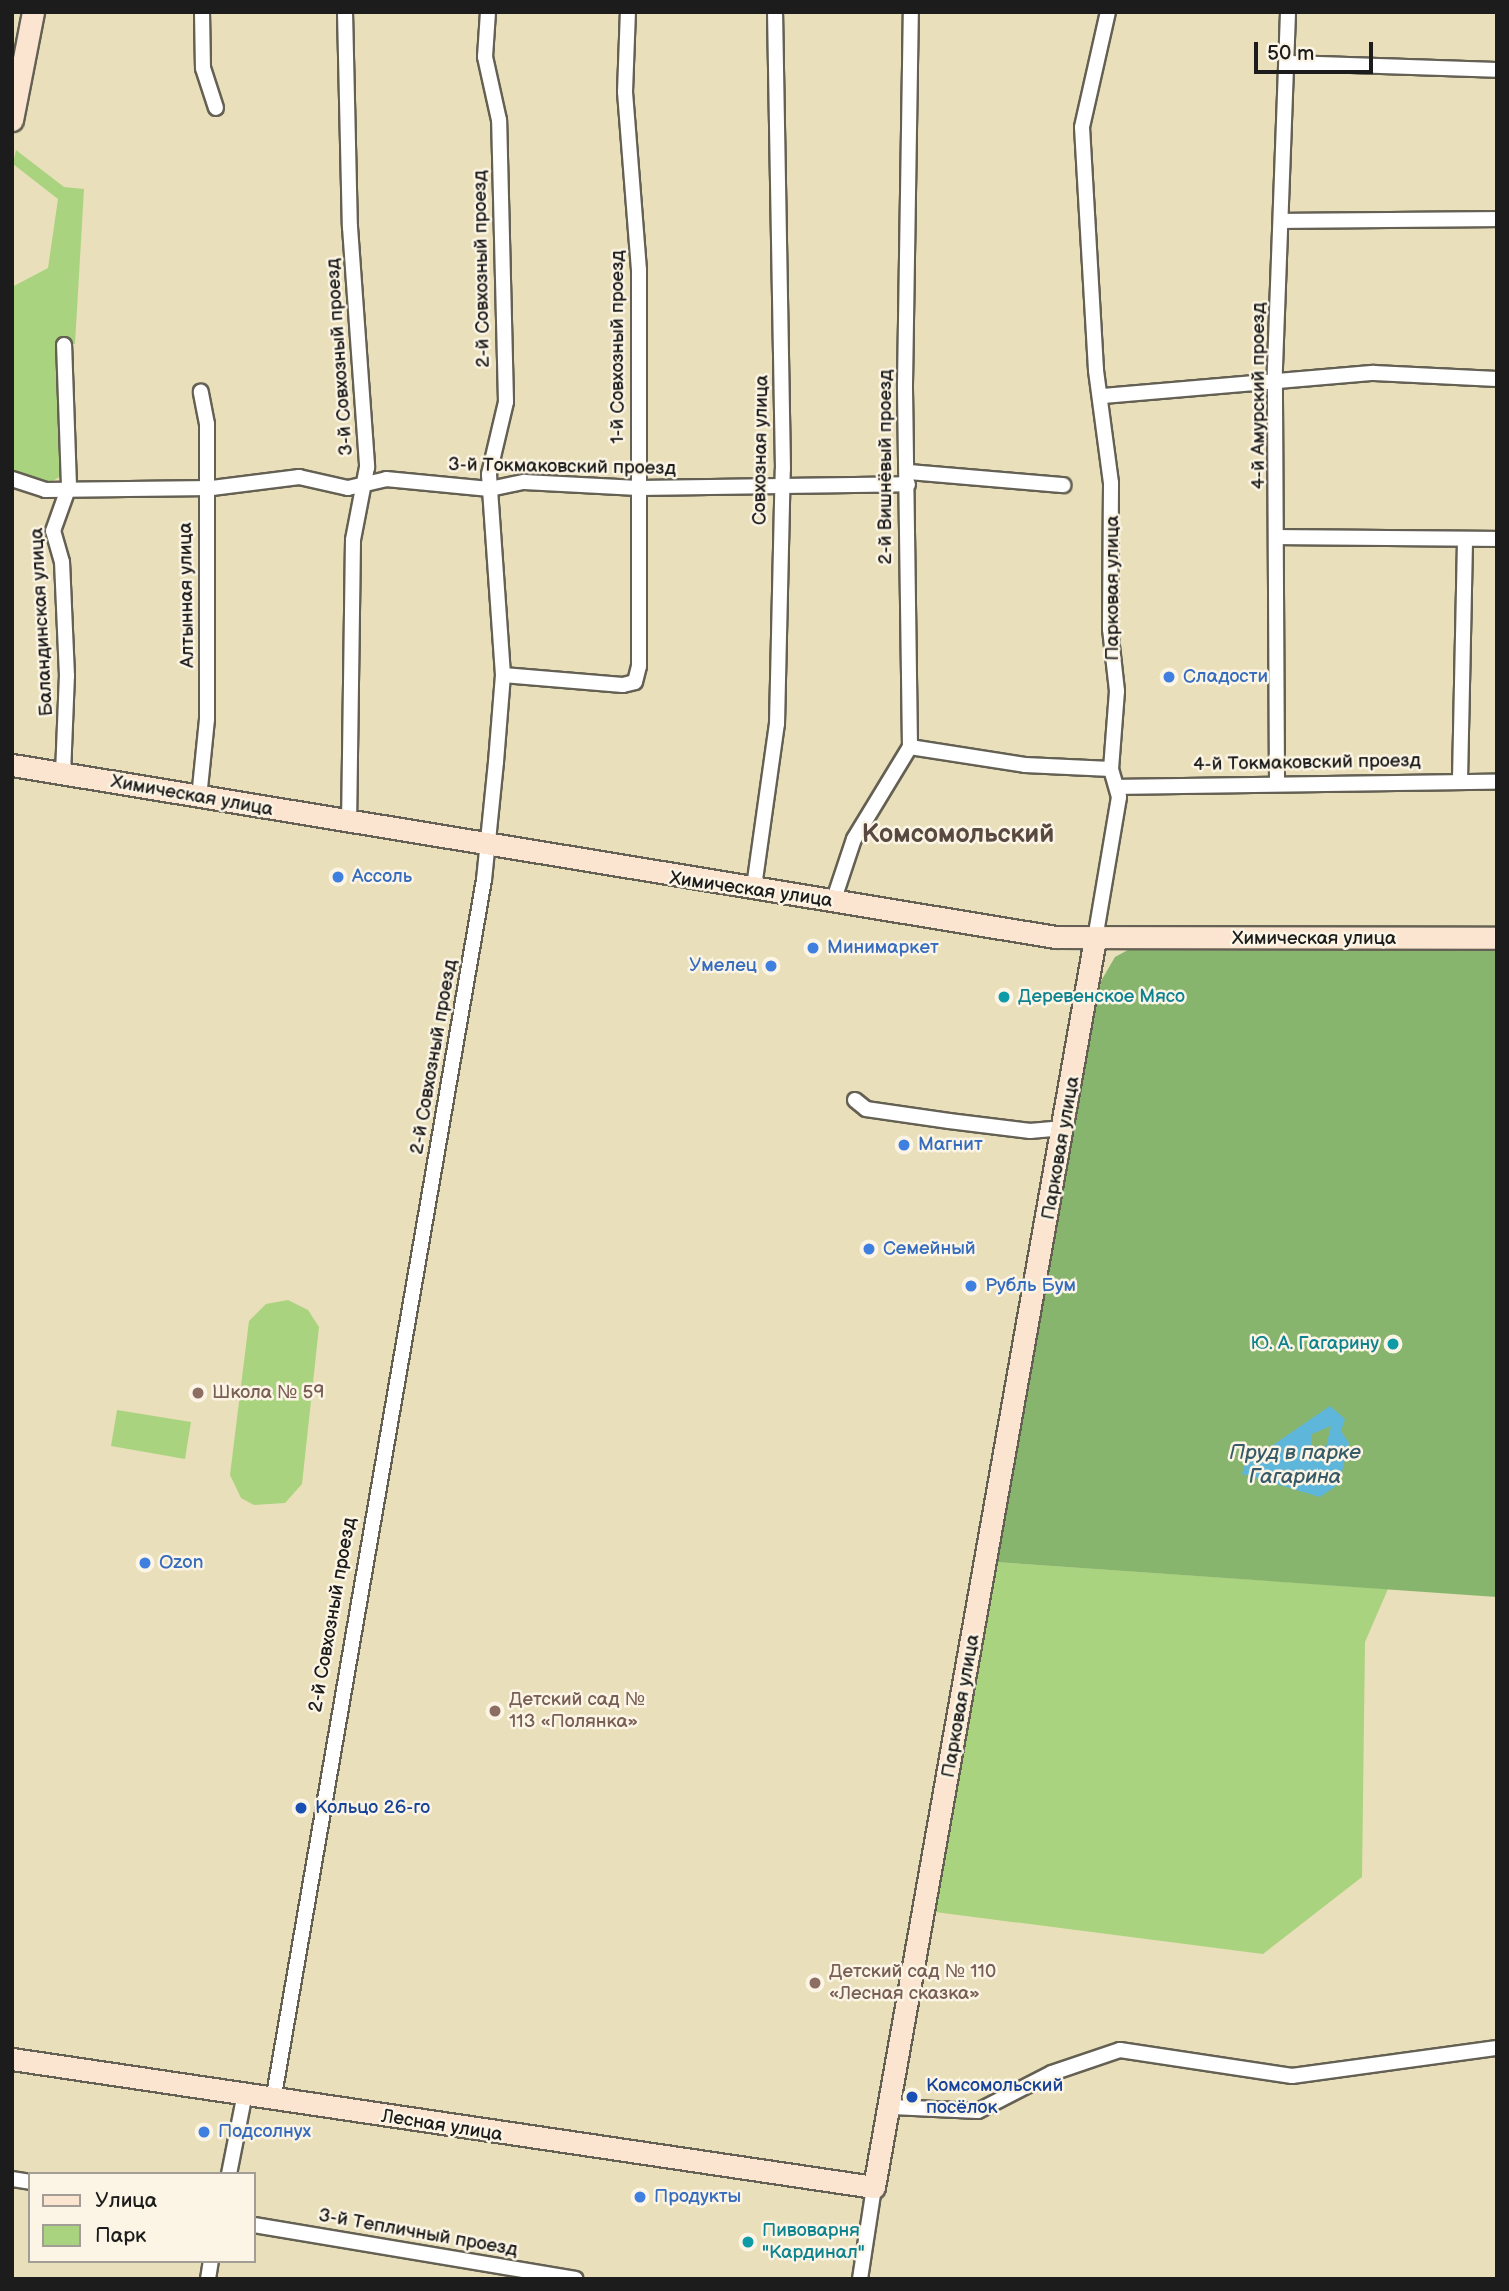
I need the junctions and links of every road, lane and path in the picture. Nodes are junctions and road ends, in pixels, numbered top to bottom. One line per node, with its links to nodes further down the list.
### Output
1 (33, 12): 13 (street)
2 (202, 12): 12 (street)
3 (345, 12): 27 (street, 3-й Совхозный проезд)
4 (488, 12): 29 (street, 2-й Совхозный проезд)
5 (628, 12): 28 (street, 1-й Совхозный проезд)
6 (775, 12): 23 (street, Совхозная улица)
7 (911, 12): 21 (street, 2-й Вишнёвый проезд)
8 (1108, 12): 20 (street, Парковая улица)
9 (1288, 12): 10 (street, 4-й Амурский проезд)
10 (1289, 63): 11 (street); 15 (street, 4-й Амурский проезд)
11 (1497, 70)
12 (216, 108)
13 (12, 120)
14 (1497, 219): 15 (street)
15 (1282, 221): 18 (street, 4-й Амурский проезд)
16 (64, 345): 25 (street, Баландинская улица)
17 (1497, 379): 18 (street)
18 (1278, 384): 20 (street); 30 (street, 4-й Амурский проезд)
19 (201, 392): 26 (street, Алтынная улица)
20 (1103, 396): 36 (street, Парковая улица)
21 (909, 478): 23 (street, 3-й Токмаковский проезд); 24 (street, 3-й Токмаковский проезд); 34 (street, 2-й Вишнёвый проезд)
22 (12, 480): 25 (street, 3-й Токмаковский проезд)
23 (781, 484): 28 (street, 3-й Токмаковский проезд); 45 (street, Совхозная улица)
24 (1063, 485)
25 (69, 486): 26 (street, 3-й Токмаковский проезд); 37 (street, Баландинская улица)
26 (203, 486): 27 (street, 3-й Токмаковский проезд); 42 (street, Алтынная улица)
27 (360, 487): 29 (street, 3-й Токмаковский проезд); 43 (street, 3-й Совхозный проезд)
28 (638, 488): 29 (street, 3-й Токмаковский проезд); 33 (street, 1-й Совхозный проезд)
29 (489, 489): 33 (street, 2-й Совхозный проезд)
30 (1278, 537): 32 (street); 38 (street, 4-й Амурский проезд)
31 (1497, 539): 32 (street)
32 (1465, 541): 39 (street)
33 (503, 675): 44 (street, 2-й Совхозный проезд)
34 (910, 747): 36 (street); 46 (street)
35 (12, 765): 37 (street, Химическая улица)
36 (1111, 769): 41 (street, Парковая улица)
37 (63, 774): 42 (street, Химическая улица)
38 (1277, 780): 39 (street, 4-й Токмаковский проезд); 41 (street, 4-й Токмаковский проезд)
39 (1460, 780): 40 (street, 4-й Токмаковский проезд)
40 (1497, 782)
41 (1118, 787): 48 (street, Парковая улица)
42 (199, 798): 43 (street, Химическая улица)
43 (349, 822): 44 (street, Химическая улица)
44 (486, 847): 45 (street, Химическая улица); 54 (street, 2-й Совхозный проезд)
45 (754, 887): 46 (street, Химическая улица)
46 (833, 902): 48 (street, Химическая улица)
47 (1497, 938): 48 (street, Химическая улица)
48 (1095, 939): 50 (street, Парковая улица)
49 (855, 1100): 50 (street)
50 (1064, 1128): 55 (street, Парковая улица)
51 (1497, 2048): 55 (street)
52 (12, 2059): 53 (street, Лесная улица)
53 (244, 2098): 54 (street, Лесная улица); 56 (street)
54 (273, 2101): 57 (street, Лесная улица)
55 (892, 2107): 57 (street, Парковая улица)
56 (229, 2172)
57 (874, 2187): 60 (street, Парковая улица)
58 (256, 2225): 59 (street, 3-й Тепличный проезд)
59 (575, 2279)
60 (860, 2279)

